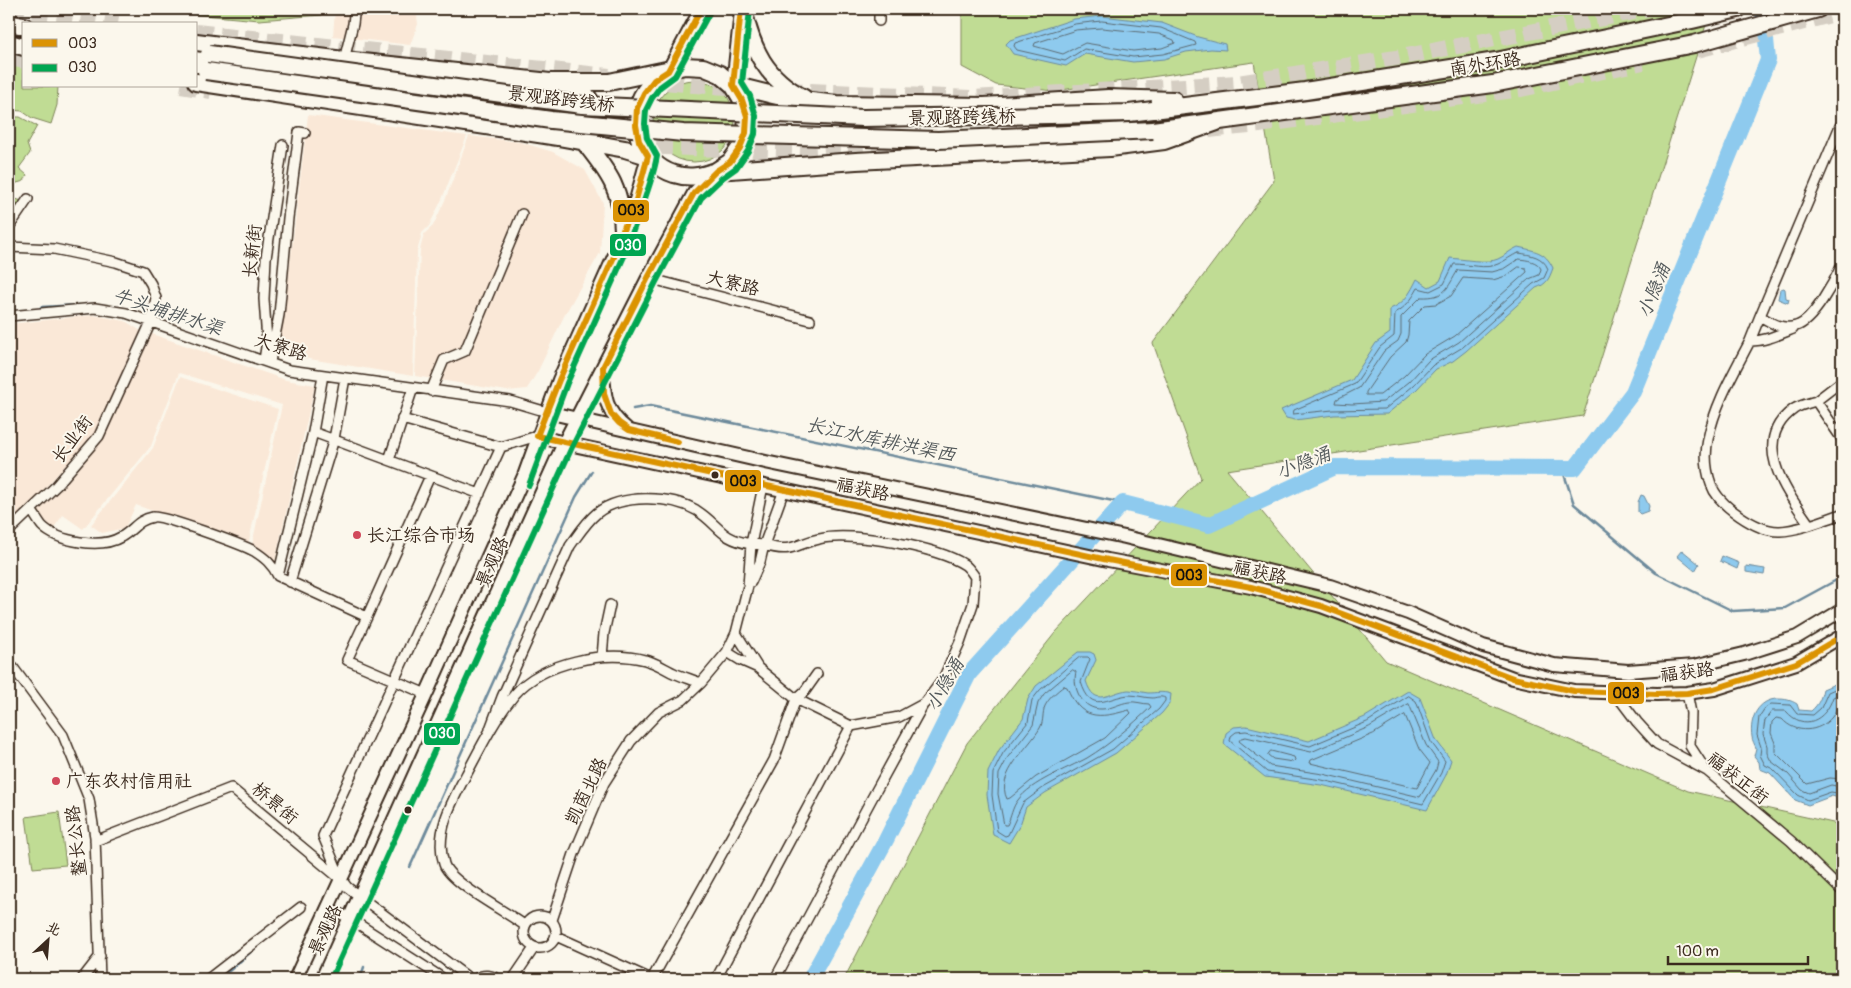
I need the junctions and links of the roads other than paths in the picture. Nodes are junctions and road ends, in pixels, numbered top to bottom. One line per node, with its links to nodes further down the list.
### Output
1 (701, 9): 15 (street)
2 (742, 9): 18 (street); 19 (highway)
3 (878, 9): 7 (street)
4 (1738, 9): 20 (highway, 南外环路)
5 (1810, 12): 22 (highway, 南外环路)
6 (354, 15): 14 (street)
7 (880, 21)
8 (9, 23): 9 (highway)
9 (22, 26)
10 (198, 42): 14 (highway)
11 (9, 43): 12 (highway)
12 (22, 46)
13 (203, 53): 21 (highway, 景观路跨线桥, bridge)
14 (344, 60): 17 (highway)
15 (668, 71): 17 (highway); 18 (highway); 29 (highway)
16 (200, 74): 24 (highway, 景观路跨线桥, bridge); 26 (highway)
17 (550, 82): 26 (highway)
18 (733, 85): 19 (highway); 30 (highway)
19 (810, 101): 20 (highway)
20 (1217, 102): 21 (highway, 南外环路)
21 (1152, 110)
22 (1217, 122): 24 (highway, 南外环路); 30 (highway)
23 (1841, 124): 39 (street)
24 (1153, 130)
25 (305, 133): 44 (street)
26 (558, 137): 27 (highway)
27 (585, 143): 29 (highway); 34 (highway)
28 (282, 145): 44 (street, 长新街)
29 (648, 156): 30 (highway); 34 (street, 景观路)
30 (716, 171): 37 (street, 景观路)
31 (28, 199): 33 (street)
32 (522, 214): 50 (street)
33 (9, 227)
34 (623, 230): 52 (street, 景观路)
35 (9, 247): 40 (street)
36 (1842, 265): 42 (street)
37 (648, 278): 41 (street, 大寮路); 45 (street, 景观路)
38 (9, 316): 40 (street, 大寮路)
39 (1760, 316): 42 (street); 43 (street)
40 (151, 319): 44 (street, 大寮路); 67 (street, 长业街)
41 (810, 320)
42 (1798, 326): 43 (street)
43 (1750, 341): 69 (street)
44 (267, 361): 46 (street, 大寮路)
45 (604, 367): 53 (street, 景观路); 55 (street)
46 (323, 375): 47 (street, 大寮路); 56 (street)
47 (345, 378): 49 (street, 大寮路); 58 (street)
48 (1842, 381): 51 (street)
49 (413, 388): 50 (street, 大寮路); 54 (street)
50 (431, 391): 52 (street, 大寮路)
51 (1816, 400): 59 (street); 69 (street)
52 (547, 412): 53 (street, 福获路); 57 (street, 景观路)
53 (578, 418): 55 (street, 福获路); 60 (street, 景观路)
54 (402, 420): 61 (street); 62 (street)
55 (629, 430): 77 (street, 福获路)
56 (313, 432): 58 (street); 73 (street)
57 (537, 436): 60 (street, 福获路); 61 (street); 90 (street, 景观路)
58 (334, 439): 62 (street); 74 (street)
59 (1842, 439)
60 (564, 443): 64 (street, 福获路); 99 (street, 景观路)
61 (502, 447): 66 (street)
62 (389, 460): 63 (street)
63 (430, 476): 66 (street); 78 (street)
64 (763, 486): 65 (street, 福获路); 71 (street)
65 (784, 490): 72 (street); 88 (street, 福获路)
66 (480, 494): 86 (street)
67 (32, 510): 70 (street, 长业街); 73 (street)
68 (1842, 514): 69 (street)
69 (1809, 524)
70 (9, 531)
71 (751, 544): 72 (street); 75 (street); 94 (street)
72 (764, 545): 75 (street); 92 (street)
73 (278, 576): 74 (street)
74 (290, 582): 78 (street)
75 (748, 586): 79 (street, 凯茵北路)
76 (610, 605): 82 (street)
77 (1842, 610)
78 (367, 617): 86 (street)
79 (736, 633): 81 (street, 凯茵北路); 84 (street)
80 (1842, 636): 89 (street, 福获路)
81 (727, 652): 84 (street); 87 (street, 凯茵北路)
82 (602, 657): 87 (street); 94 (street)
83 (9, 662): 96 (street, 鳌长公路)
84 (758, 668): 91 (street)
85 (817, 674): 91 (street)
86 (395, 681): 90 (street); 97 (street)
87 (701, 683): 103 (street, 凯茵北路)
88 (1615, 692): 89 (street, 福获路); 95 (street, 福获正街)
89 (1687, 693): 95 (street)
90 (426, 694): 97 (street, 景观路)
91 (796, 699): 93 (street); 118 (street)
92 (924, 703): 93 (street); 120 (street)
93 (851, 726): 119 (street)
94 (490, 729): 104 (street)
95 (1706, 771): 98 (street, 福获正街)
96 (96, 841): 97 (street, 桥景街); 107 (street, 鳌长公路)
97 (340, 879): 99 (street); 101 (street, 景观路)
98 (1842, 891)
99 (360, 896): 102 (street, 景观路); 114 (street)
100 (301, 907): 110 (street)
101 (325, 912): 102 (street); 111 (street, 景观路)
102 (350, 918): 112 (street, 景观路); 113 (street)
103 (552, 920): 104 (street); 105 (street)
104 (524, 925): 106 (street)
105 (556, 936): 106 (street); 118 (street)
106 (534, 948): 117 (street)
107 (100, 956): 108 (street); 109 (street, 鳌长公路)
108 (82, 979)
109 (100, 979)
110 (208, 979)
111 (295, 979)
112 (322, 979)
113 (444, 979)
114 (470, 979)
115 (475, 979): 116 (street)
116 (498, 979)
117 (513, 979)
118 (652, 979)
119 (716, 979)
120 (775, 979)

